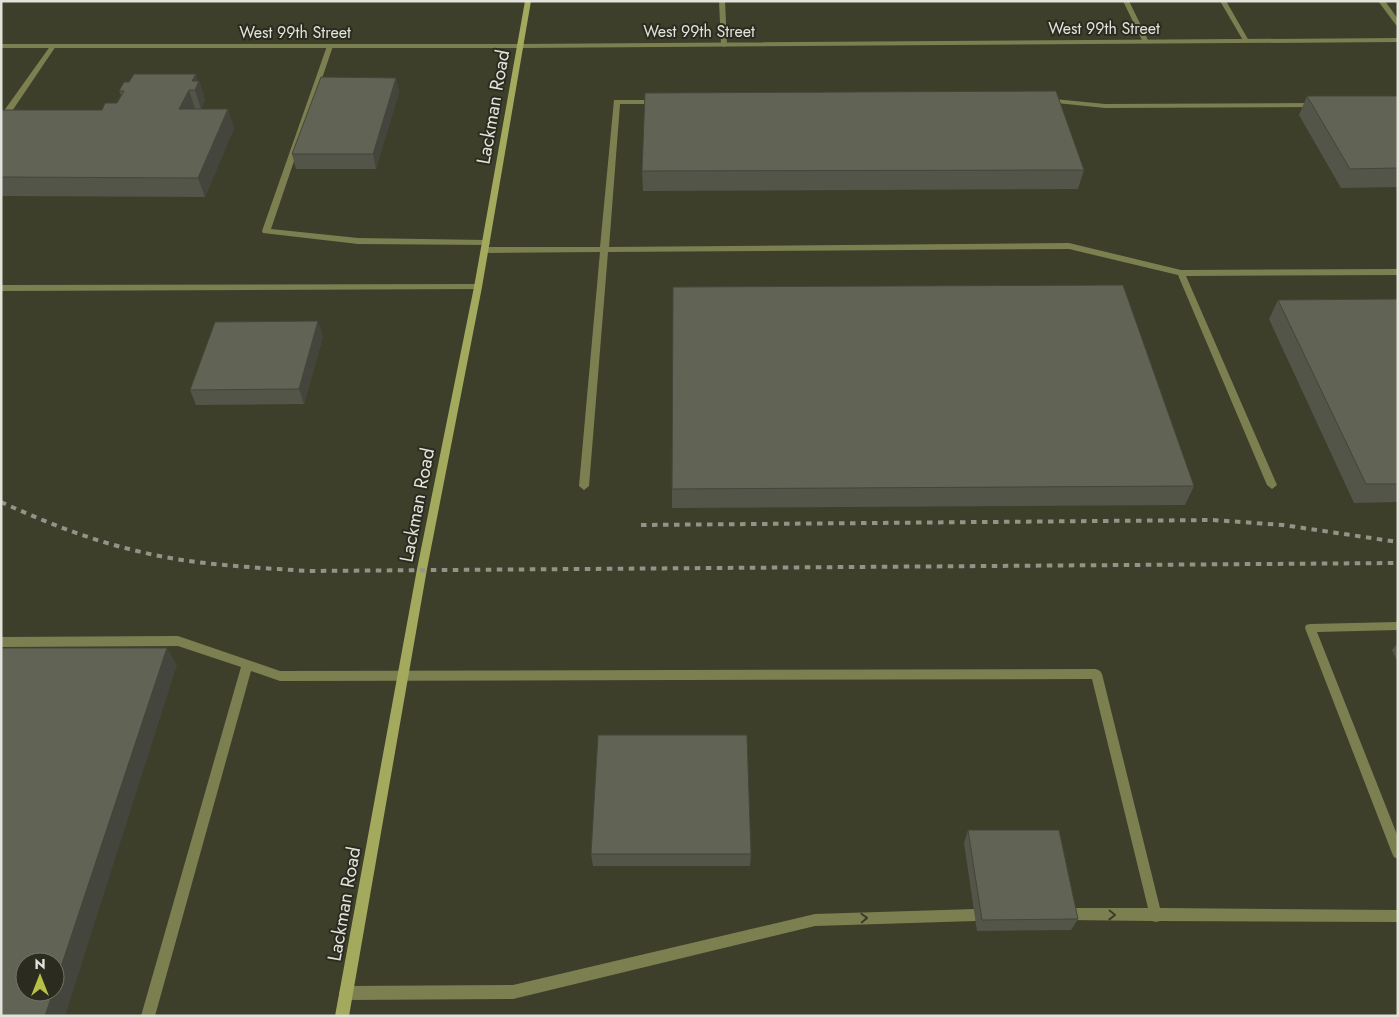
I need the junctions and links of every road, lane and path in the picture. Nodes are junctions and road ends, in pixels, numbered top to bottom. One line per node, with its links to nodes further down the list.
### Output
1 (528, 1): 14 (main road, Lackman Road)
2 (722, 1): 10 (street)
3 (1126, 1): 9 (street)
4 (1222, 1): 8 (street)
5 (1381, 1): 6 (street)
6 (1398, 24)
7 (1398, 40): 8 (street, West 99th Street)
8 (1246, 41): 9 (street, West 99th Street)
9 (1146, 42): 10 (street, West 99th Street)
10 (724, 45): 14 (street, West 99th Street)
11 (1, 46): 12 (street, West 99th Street)
12 (53, 46): 13 (street, West 99th Street); 18 (street)
13 (330, 46): 14 (street, West 99th Street); 19 (street)
14 (522, 46): 19 (main road, Lackman Road)
15 (1042, 99): 17 (street)
16 (667, 102): 20 (street)
17 (1320, 106)
18 (1, 121)
19 (486, 246): 20 (street); 23 (main road, Lackman Road)
20 (605, 249): 22 (street); 26 (street)
21 (1398, 272): 22 (street)
22 (1180, 273): 25 (street)
23 (478, 287): 24 (street); 30 (main road, Lackman Road)
24 (1, 288)
25 (1272, 485)
26 (584, 486)
27 (1398, 626): 31 (street)
28 (1, 642): 29 (street)
29 (247, 664): 30 (street); 37 (street)
30 (402, 675): 34 (street); 36 (main road, Lackman Road)
31 (1398, 853)
32 (1068, 914): 34 (street, one-way to 34)
33 (975, 915): 36 (street, one-way to 33)
34 (1156, 916): 35 (street)
35 (1398, 916)
36 (346, 993): 38 (main road, Lackman Road)
37 (148, 1016)
38 (342, 1016)

